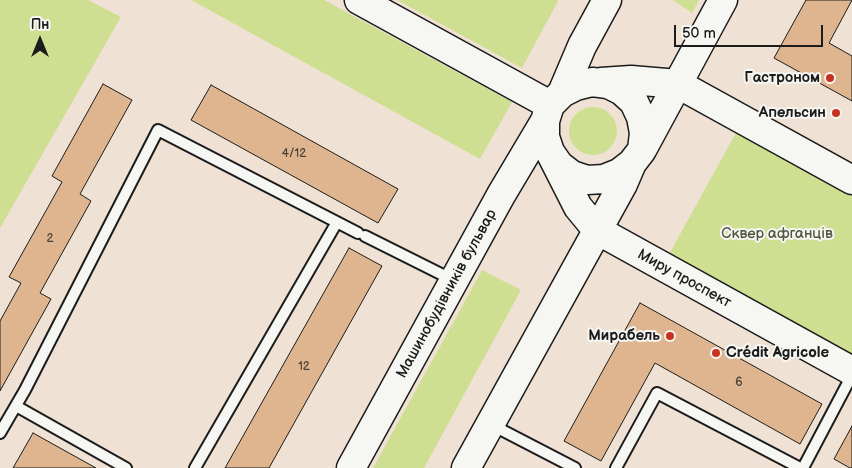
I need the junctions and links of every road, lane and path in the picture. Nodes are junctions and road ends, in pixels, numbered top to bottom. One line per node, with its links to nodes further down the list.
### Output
1 (359, 0): 6 (street)
2 (607, 0): 6 (street, Машинобудівників бульвар)
3 (723, 0): 5 (street)
4 (592, 82): 5 (street); 6 (street); 8 (street)
5 (678, 84): 8 (street); 9 (street)
6 (553, 106): 7 (street); 12 (street, Машинобудівників бульвар)
7 (550, 152): 8 (street); 11 (street, Миру проспект)
8 (637, 156): 11 (street)
9 (852, 180)
10 (337, 222): 12 (lane); 14 (lane); 18 (lane)
11 (597, 230): 13 (street, Миру проспект); 15 (street)
12 (454, 280): 19 (street, Машинобудівників бульвар)
13 (852, 373): 23 (lane)
14 (16, 406): 16 (lane); 17 (lane)
15 (490, 424): 20 (street); 21 (lane)
16 (0, 433)
17 (126, 468)
18 (195, 468)
19 (351, 468)
20 (466, 468)
21 (575, 468)
22 (616, 468): 23 (lane)
23 (801, 468)

